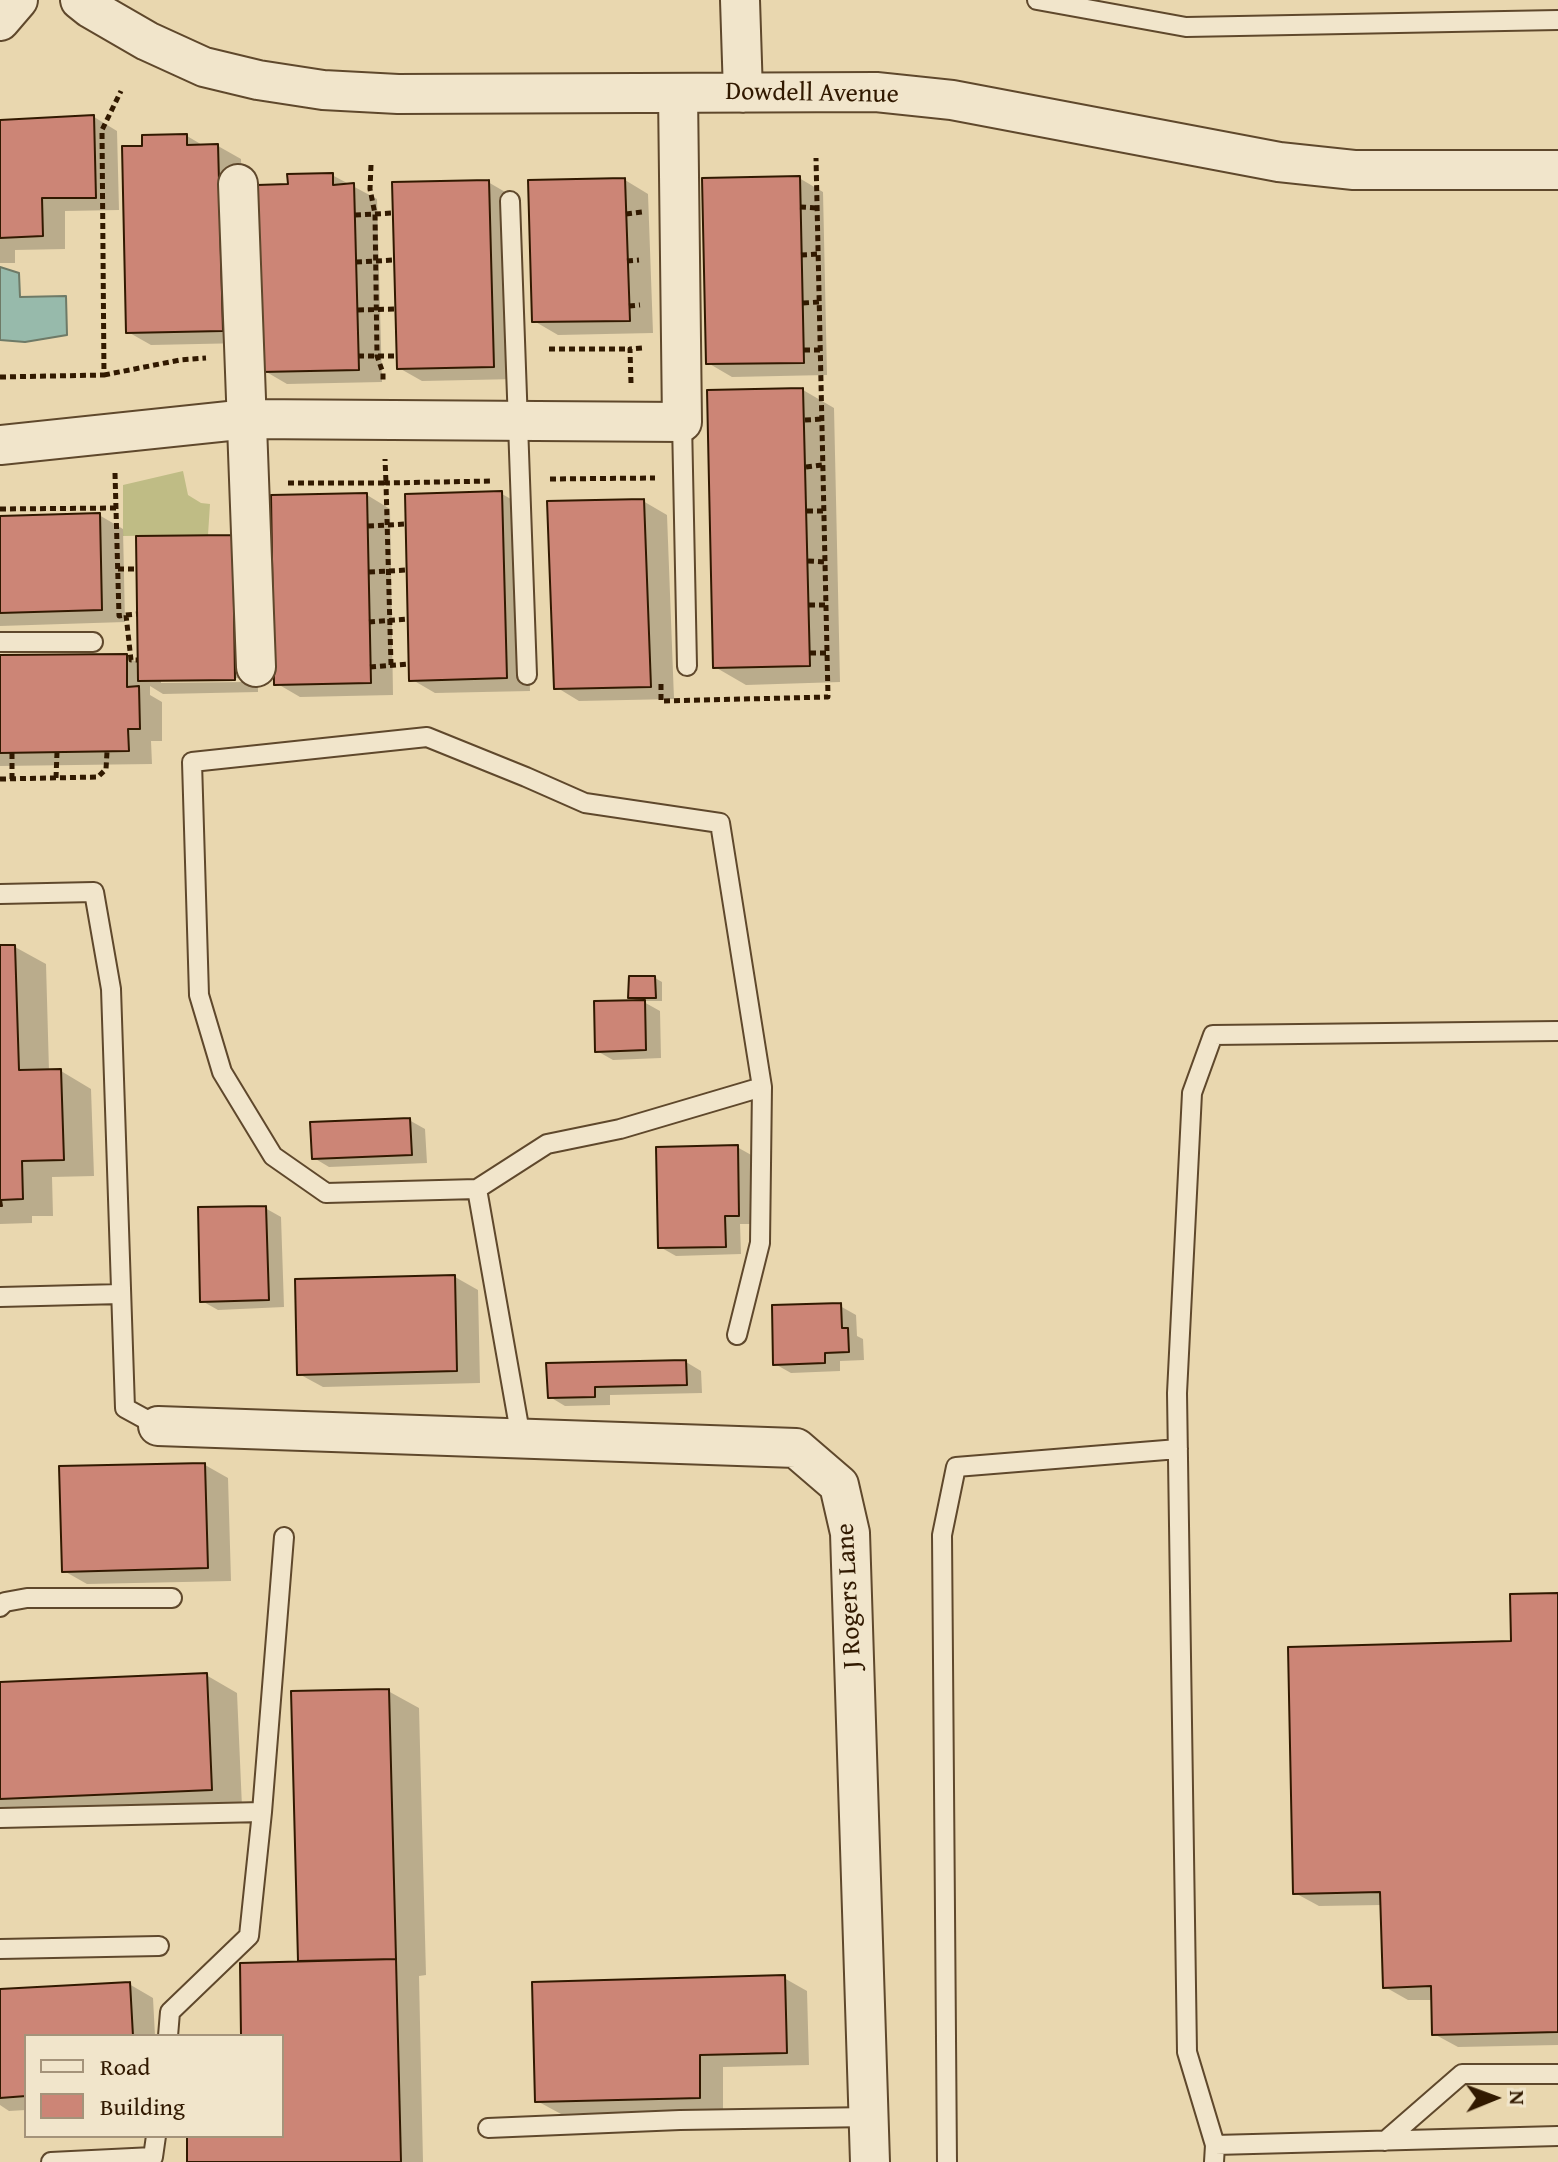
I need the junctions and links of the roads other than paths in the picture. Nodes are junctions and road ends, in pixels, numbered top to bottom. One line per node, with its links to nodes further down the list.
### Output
1 (18, 0): 6 (street)
2 (80, 0): 7 (street, Dowdell Avenue)
3 (740, 0): 8 (street)
4 (1037, 0): 5 (lane)
5 (1558, 20)
6 (0, 21)
7 (678, 93): 8 (street, Dowdell Avenue); 14 (street)
8 (743, 93): 9 (street, Dowdell Avenue)
9 (1558, 170)
10 (238, 184): 12 (street)
11 (510, 201): 13 (lane)
12 (248, 419): 13 (street); 15 (street); 19 (street)
13 (516, 419): 14 (street); 20 (lane)
14 (682, 422): 18 (lane)
15 (0, 445)
16 (0, 642): 17 (lane)
17 (93, 642)
18 (687, 666)
19 (256, 667)
20 (527, 675)
21 (0, 894): 25 (lane)
22 (1558, 1031): 30 (lane)
23 (762, 1087): 24 (lane); 24 (lane); 27 (lane)
24 (477, 1189): 29 (lane)
25 (121, 1294): 26 (lane); 28 (lane)
26 (0, 1297)
27 (737, 1335)
28 (158, 1426): 29 (street, J Rogers Lane)
29 (521, 1438): 40 (street, J Rogers Lane)
30 (1178, 1449): 45 (lane); 49 (lane)
31 (284, 1537): 34 (lane)
32 (172, 1598): 33 (lane)
33 (0, 1607)
34 (262, 1812): 35 (lane); 38 (lane)
35 (0, 1818)
36 (159, 1946): 37 (lane)
37 (0, 1949)
38 (168, 2034)
39 (1558, 2074): 44 (lane)
40 (870, 2117): 41 (lane); 48 (street, J Rogers Lane)
41 (488, 2128)
42 (1558, 2136): 44 (lane)
43 (156, 2138): 46 (lane)
44 (1385, 2141): 45 (lane)
45 (1215, 2154)
46 (153, 2160): 47 (lane)
47 (51, 2162)
48 (870, 2162)
49 (947, 2162)

